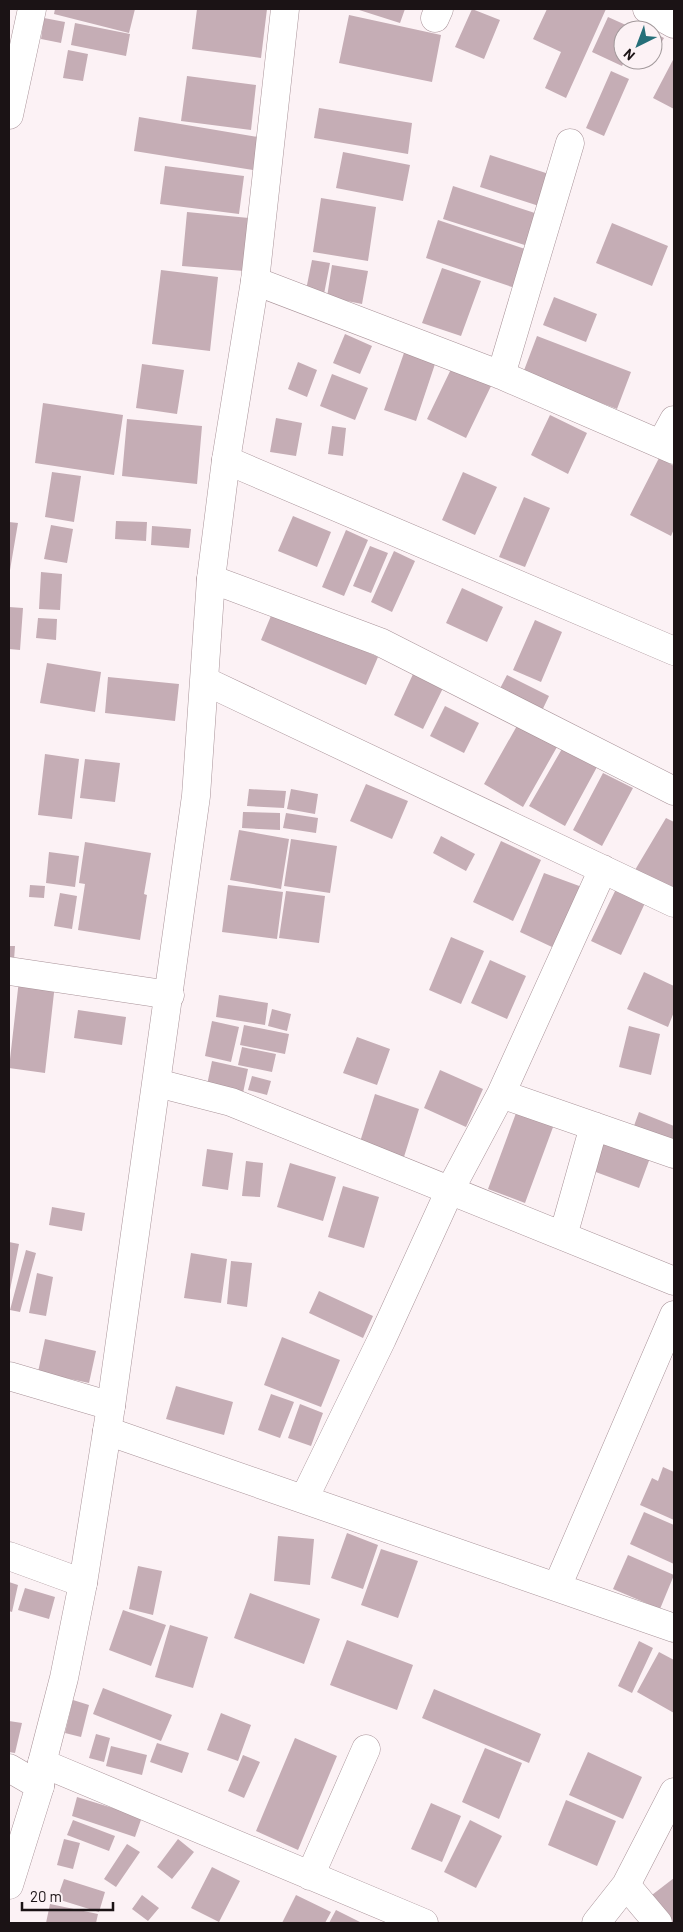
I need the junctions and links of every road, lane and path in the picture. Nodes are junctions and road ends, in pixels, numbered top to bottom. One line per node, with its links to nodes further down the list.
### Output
1 (32, 9): 5 (street)
2 (285, 9): 7 (street)
3 (647, 9): 4 (street)
4 (674, 24)
5 (9, 115)
6 (570, 143): 8 (street)
7 (255, 281): 8 (street); 11 (street)
8 (501, 375): 10 (street)
9 (674, 420): 10 (street)
10 (667, 447)
11 (226, 460): 12 (street); 13 (street)
12 (211, 579): 14 (street); 15 (street)
13 (674, 651)
14 (205, 681): 16 (street); 19 (street)
15 (674, 791)
16 (603, 869): 17 (street); 21 (street)
17 (674, 903)
18 (9, 972): 19 (street)
19 (170, 995): 20 (street)
20 (156, 1083): 24 (street); 29 (street)
21 (501, 1094): 22 (street); 24 (street)
22 (594, 1126): 23 (street); 25 (street)
23 (674, 1154)
24 (450, 1190): 25 (street); 30 (street)
25 (564, 1236): 26 (street)
26 (672, 1274)
27 (674, 1315): 33 (street)
28 (9, 1376): 29 (street)
29 (109, 1418): 30 (street); 32 (street)
30 (304, 1500): 33 (street)
31 (9, 1556): 32 (street)
32 (82, 1583): 37 (street)
33 (557, 1587): 34 (street)
34 (674, 1628)
35 (366, 1749): 39 (street)
36 (9, 1768): 37 (street)
37 (41, 1774): 39 (street); 40 (street)
38 (674, 1792): 41 (street)
39 (310, 1876): 42 (street)
40 (9, 1885)
41 (626, 1885): 43 (street); 44 (street)
42 (424, 1923)
43 (596, 1923)
44 (658, 1923)

